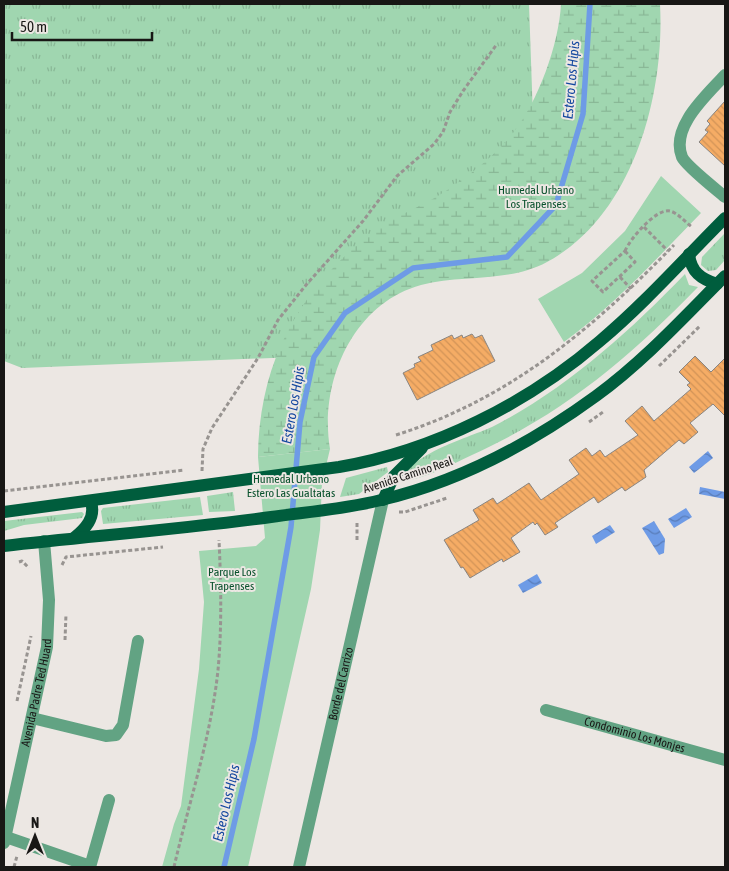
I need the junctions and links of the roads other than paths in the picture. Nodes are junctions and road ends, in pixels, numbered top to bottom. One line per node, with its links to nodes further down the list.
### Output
1 (725, 75): 2 (street)
2 (725, 197)
3 (725, 218): 4 (main road, Avenida Camino Real)
4 (689, 254): 5 (main road); 6 (main road, Avenida Camino Real)
5 (721, 280): 7 (main road, Avenida Camino Real)
6 (430, 441): 7 (main road); 8 (main road, Avenida Camino Real)
7 (383, 500): 10 (main road, Avenida Camino Real); 20 (street, Borde del Carrizo)
8 (91, 502): 9 (main road, Avenida Camino Real); 10 (main road)
9 (4, 512)
10 (74, 538): 11 (main road, Avenida Camino Real)
11 (44, 541): 12 (main road, Avenida Camino Real); 15 (street, Avenida Padre Ted Huard)
12 (4, 546)
13 (138, 641): 15 (street)
14 (546, 710): 16 (street, Condominio Los Monjes)
15 (32, 718): 18 (street, Avenida Padre Ted Huard)
16 (725, 760)
17 (109, 800): 19 (street)
18 (5, 840): 19 (street)
19 (90, 867)
20 (299, 867)

